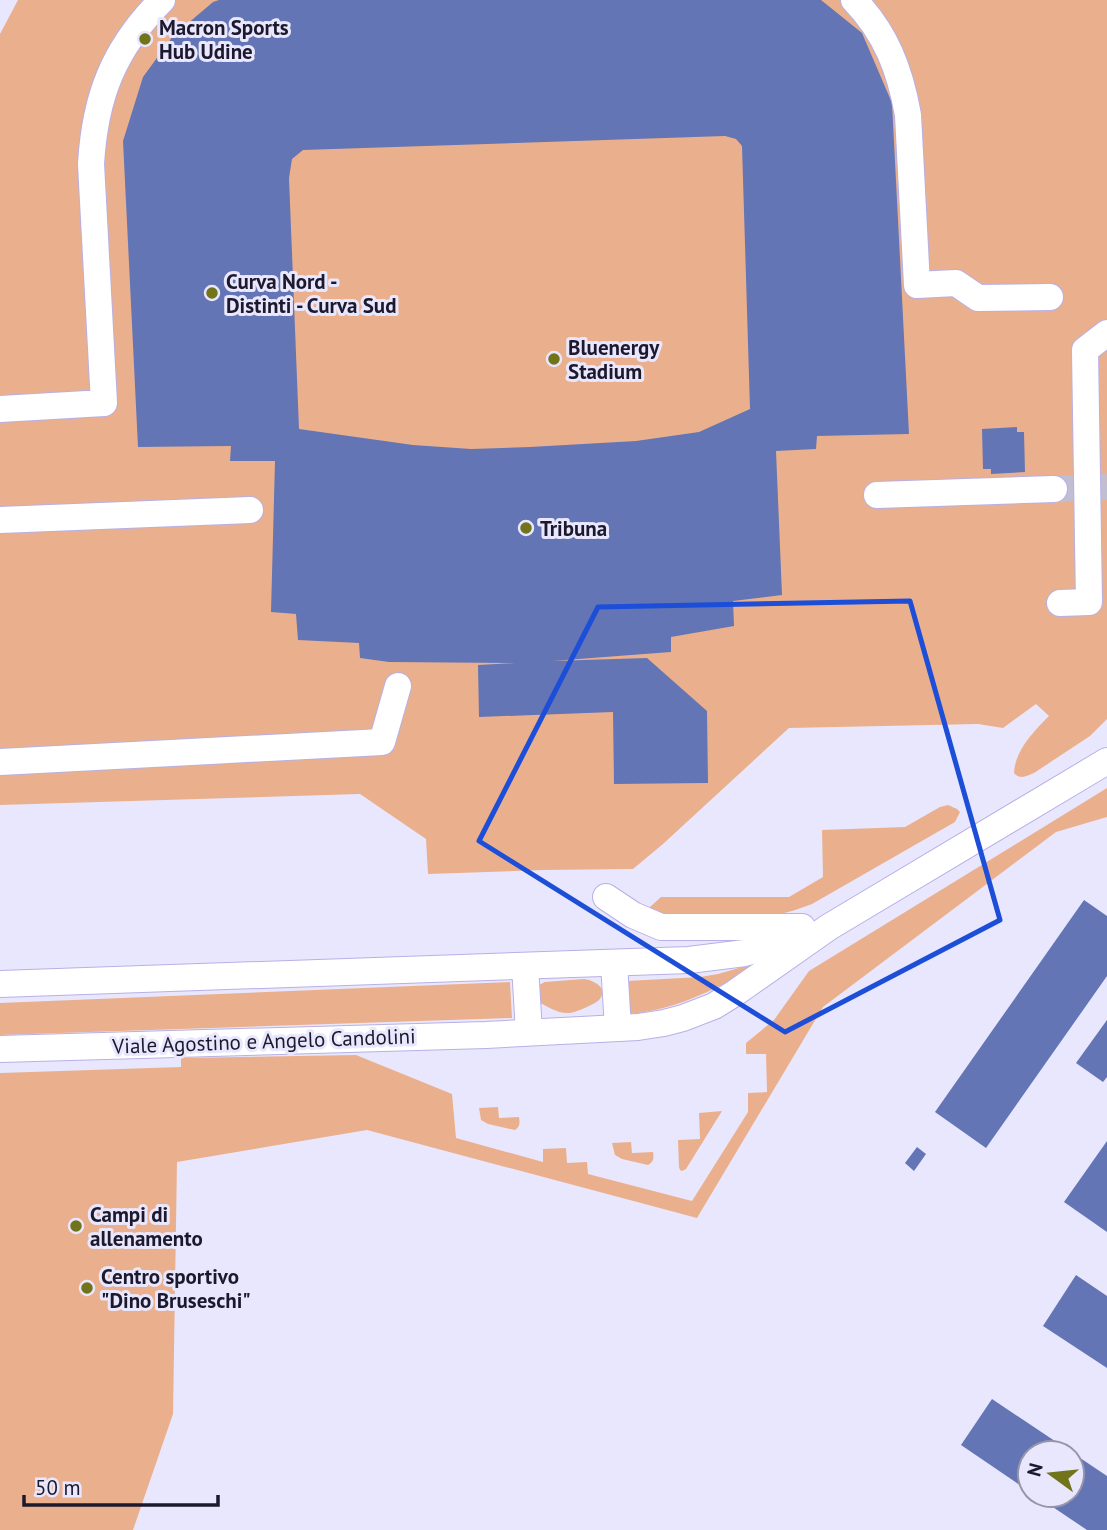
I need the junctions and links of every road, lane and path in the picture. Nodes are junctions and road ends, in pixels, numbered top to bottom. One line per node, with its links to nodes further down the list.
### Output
1 (162, 0): 5 (street)
2 (854, 0): 3 (street)
3 (1050, 297)
4 (1107, 333): 10 (street)
5 (0, 409)
6 (1054, 489): 7 (street)
7 (877, 495)
8 (250, 510): 9 (street)
9 (0, 520)
10 (1060, 603)
11 (398, 686): 13 (street)
12 (1107, 761): 15 (street, Viale Agostino e Angelo Candolini)
13 (0, 762)
14 (606, 897): 15 (street)
15 (829, 927): 16 (street, Viale Agostino e Angelo Candolini); 19 (street, Viale Agostino e Angelo Candolini)
16 (614, 963): 17 (street, Viale Agostino e Angelo Candolini); 19 (street)
17 (525, 965): 18 (street, Viale Agostino e Angelo Candolini); 20 (street)
18 (0, 984)
19 (618, 1028): 20 (street, Viale Agostino e Angelo Candolini)
20 (529, 1032): 21 (street, Viale Agostino e Angelo Candolini)
21 (0, 1049)

